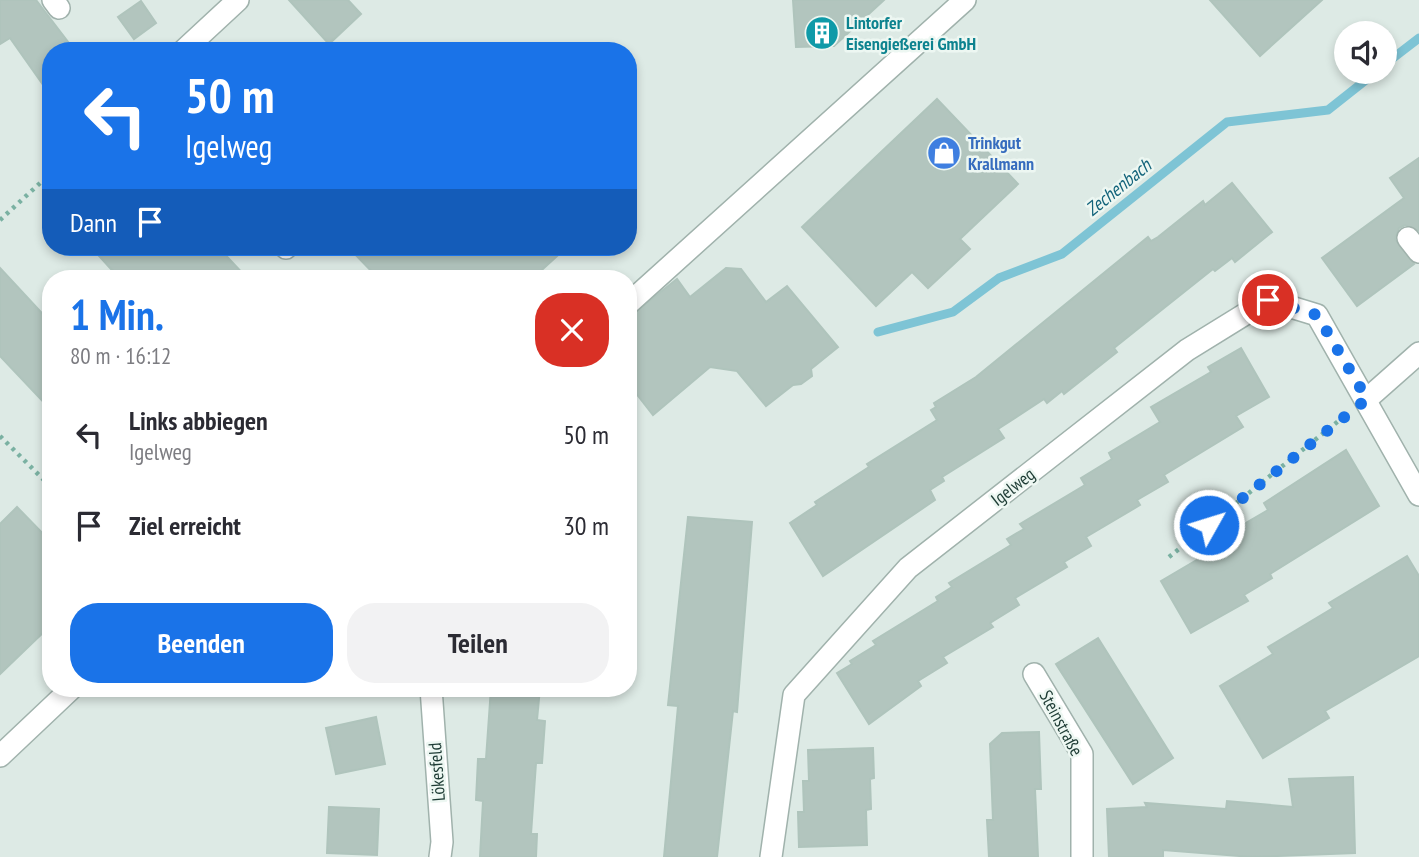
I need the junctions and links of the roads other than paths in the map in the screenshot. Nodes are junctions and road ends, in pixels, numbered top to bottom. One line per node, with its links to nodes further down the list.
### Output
1 (238, 0): 3 (street)
2 (965, 0): 4 (street)
3 (193, 42)
4 (637, 296)
5 (1419, 353): 6 (street)
6 (1367, 399): 7 (street, Igelweg); 13 (street, Igelweg)
7 (1419, 495)
8 (1034, 674): 14 (street, Steinstraße)
9 (62, 697): 11 (street)
10 (431, 697): 12 (street, Lökesfeld)
11 (0, 756)
12 (440, 857)
13 (771, 857)
14 (1082, 857)

